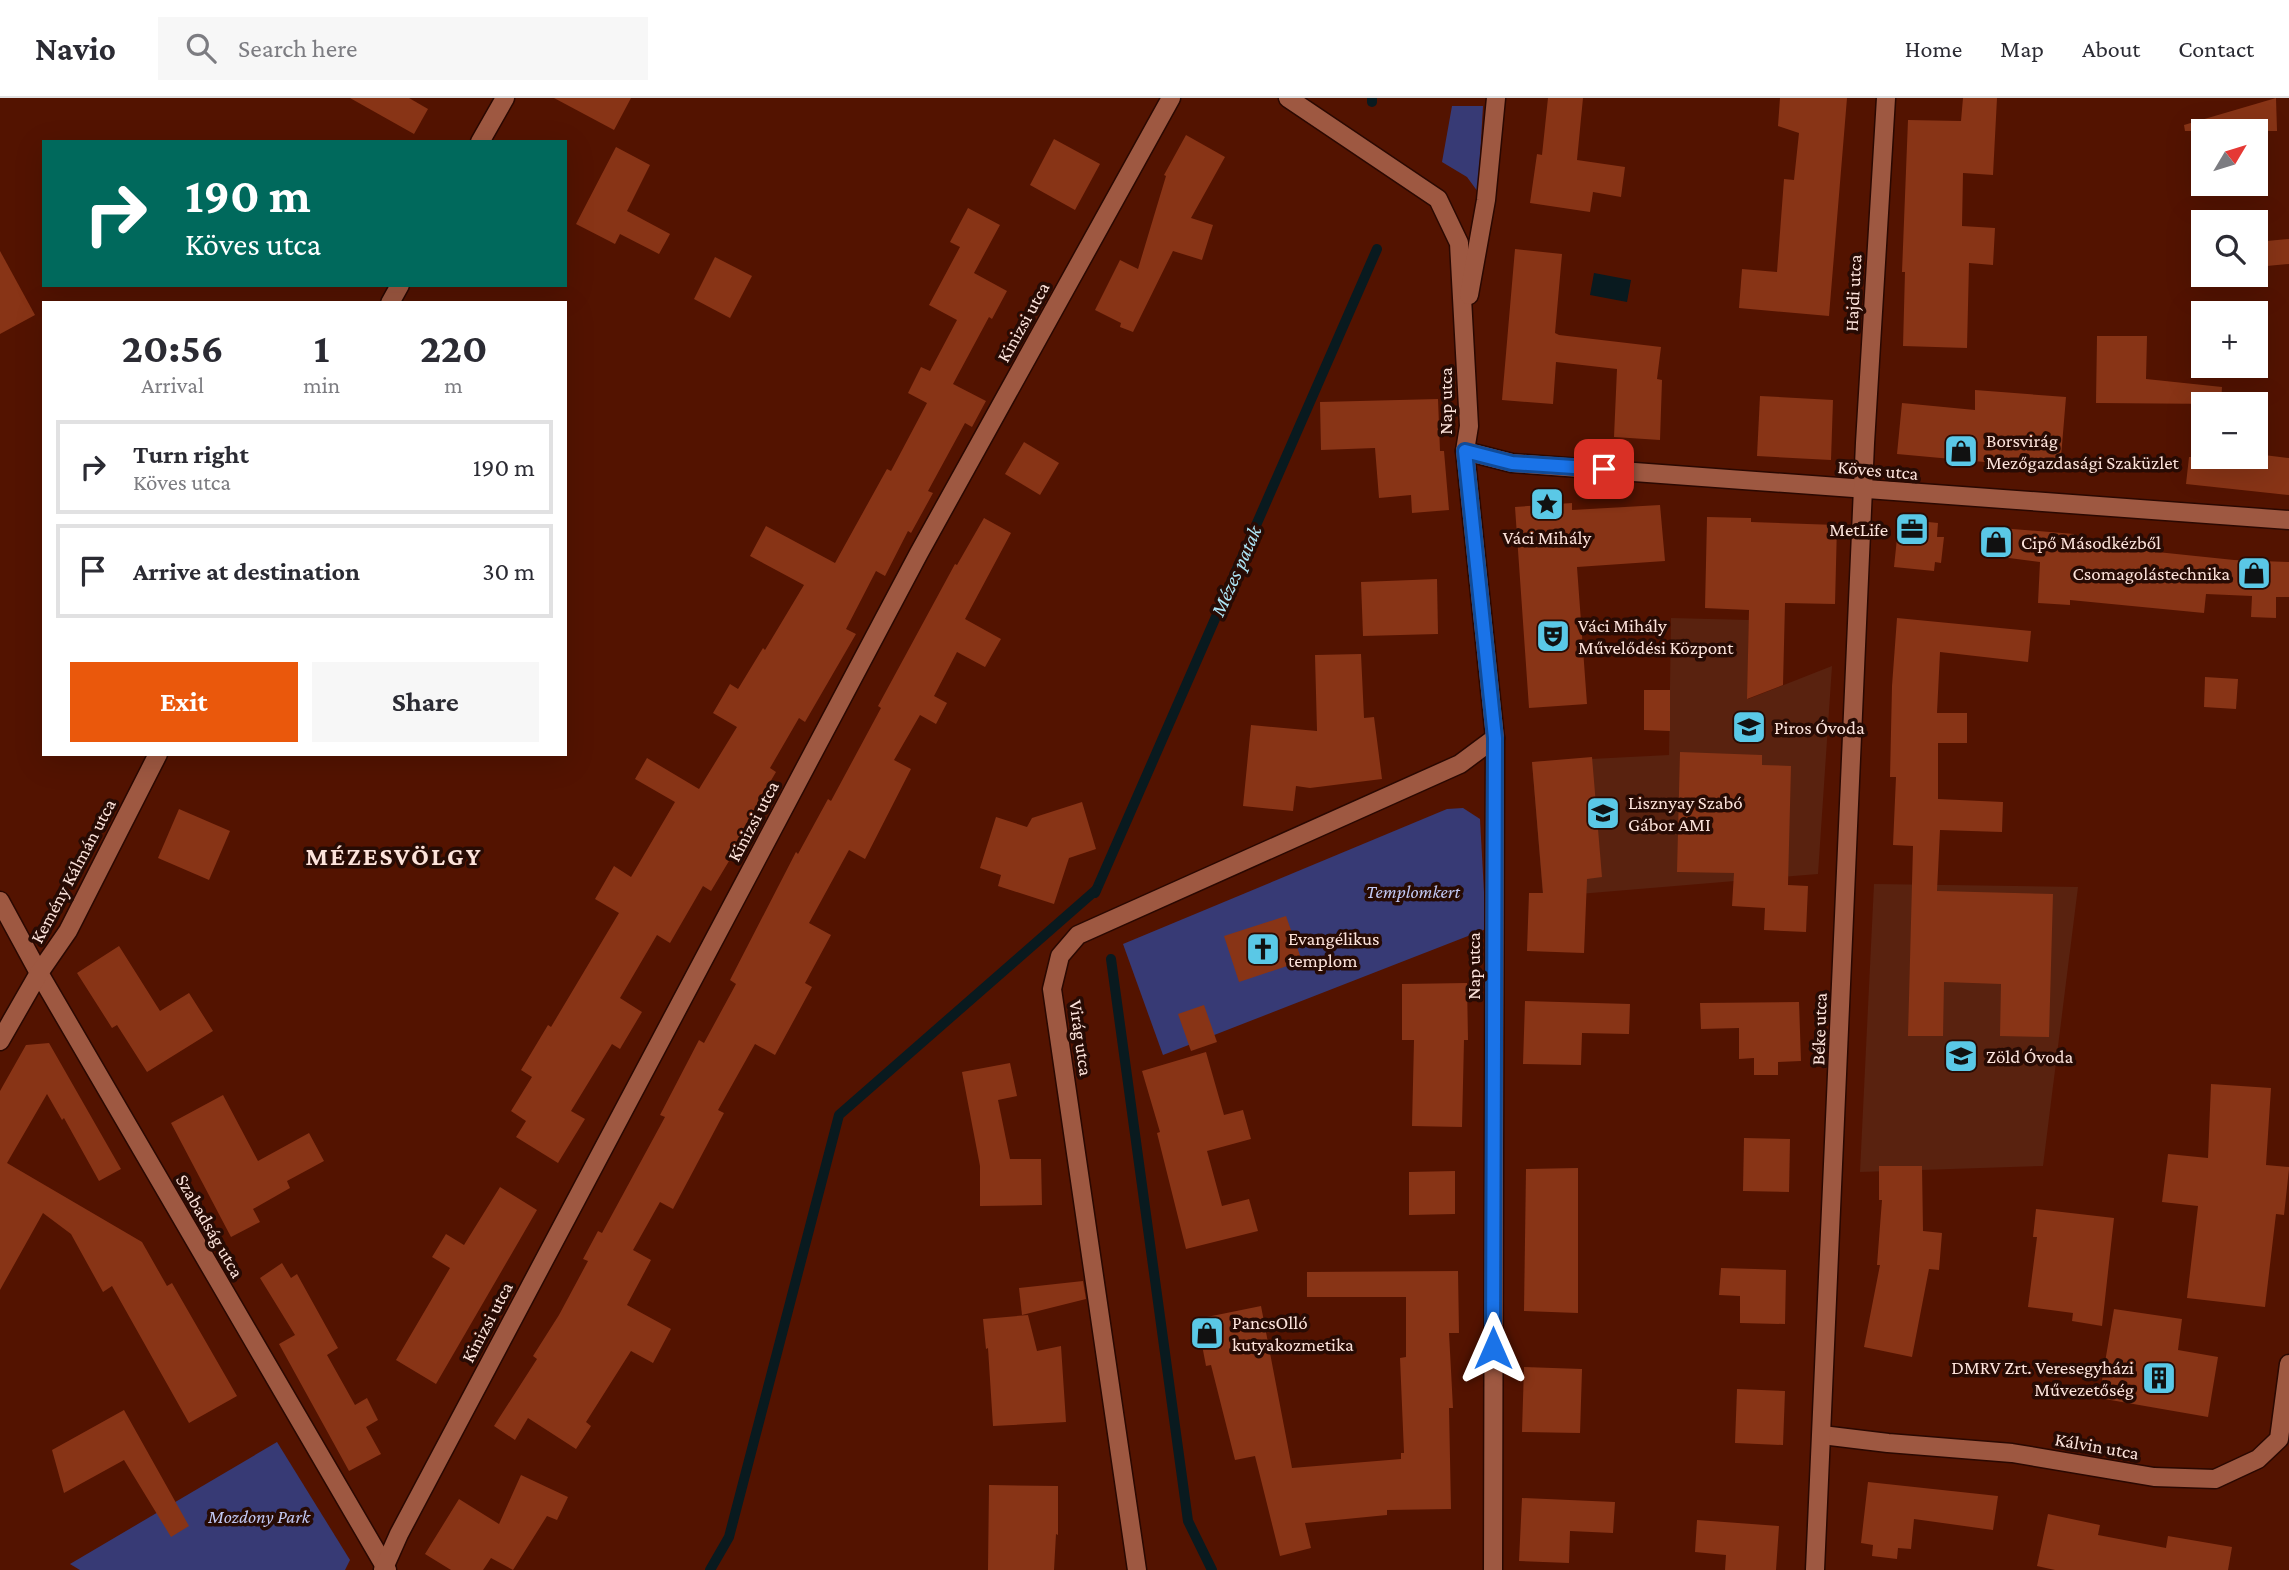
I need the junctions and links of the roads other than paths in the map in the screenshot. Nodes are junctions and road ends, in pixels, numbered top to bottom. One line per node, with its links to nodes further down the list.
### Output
1 (505, 98): 6 (street)
2 (1171, 98): 19 (street, Kinizsi utca)
3 (1288, 98): 7 (street, Nap utca)
4 (1496, 98): 7 (street, Nap utca)
5 (1886, 98): 9 (street, Hajdi utca)
6 (481, 140)
7 (1464, 323): 8 (street, Nap utca)
8 (1465, 451): 9 (street, Köves utca); 11 (street, Nap utca)
9 (1863, 490): 10 (street, Köves utca); 17 (street, Béke utca)
10 (2289, 520)
11 (1495, 738): 20 (street, Virág utca); 21 (street, Nap utca)
12 (157, 756): 14 (street, Kemény Kálmán utca)
13 (0, 901): 14 (street, Szabadság utca)
14 (39, 973): 15 (street, Kemény Kálmán utca); 19 (street, Szabadság utca)
15 (0, 1041)
16 (2289, 1364): 18 (street, Kálvin utca)
17 (1822, 1435): 18 (street, Kálvin utca); 22 (street, Béke utca)
18 (2284, 1440)
19 (385, 1569)
20 (1137, 1570)
21 (1493, 1570)
22 (1815, 1570)

